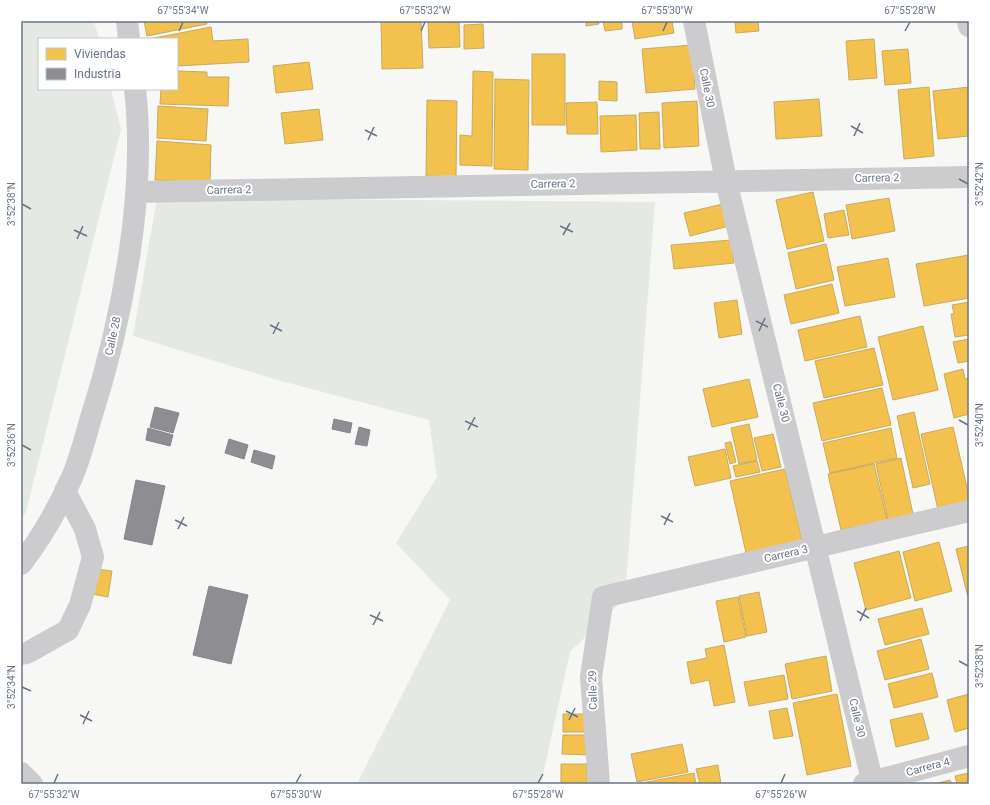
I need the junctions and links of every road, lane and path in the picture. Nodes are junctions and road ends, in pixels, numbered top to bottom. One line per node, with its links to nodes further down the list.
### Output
1 (127, 21): 5 (street)
2 (694, 21): 8 (street, Calle 30)
3 (968, 21): 4 (street)
4 (969, 26)
5 (129, 38)
6 (135, 90): 9 (street, Calle 28)
7 (969, 177): 8 (street, Carrera 2)
8 (726, 181): 9 (street, Carrera 2); 12 (street, Calle 30)
9 (137, 192): 10 (street, Calle 28)
10 (64, 491): 13 (street, Calle 28); 15 (street)
11 (969, 511): 12 (street, Carrera 3)
12 (816, 547): 14 (street, Carrera 3); 18 (street, Calle 30)
13 (21, 564)
14 (603, 597): 20 (street, Calle 29)
15 (21, 654)
16 (969, 756): 18 (street, Carrera 4)
17 (21, 773): 19 (street)
18 (870, 783)
19 (32, 784)
20 (599, 784)

